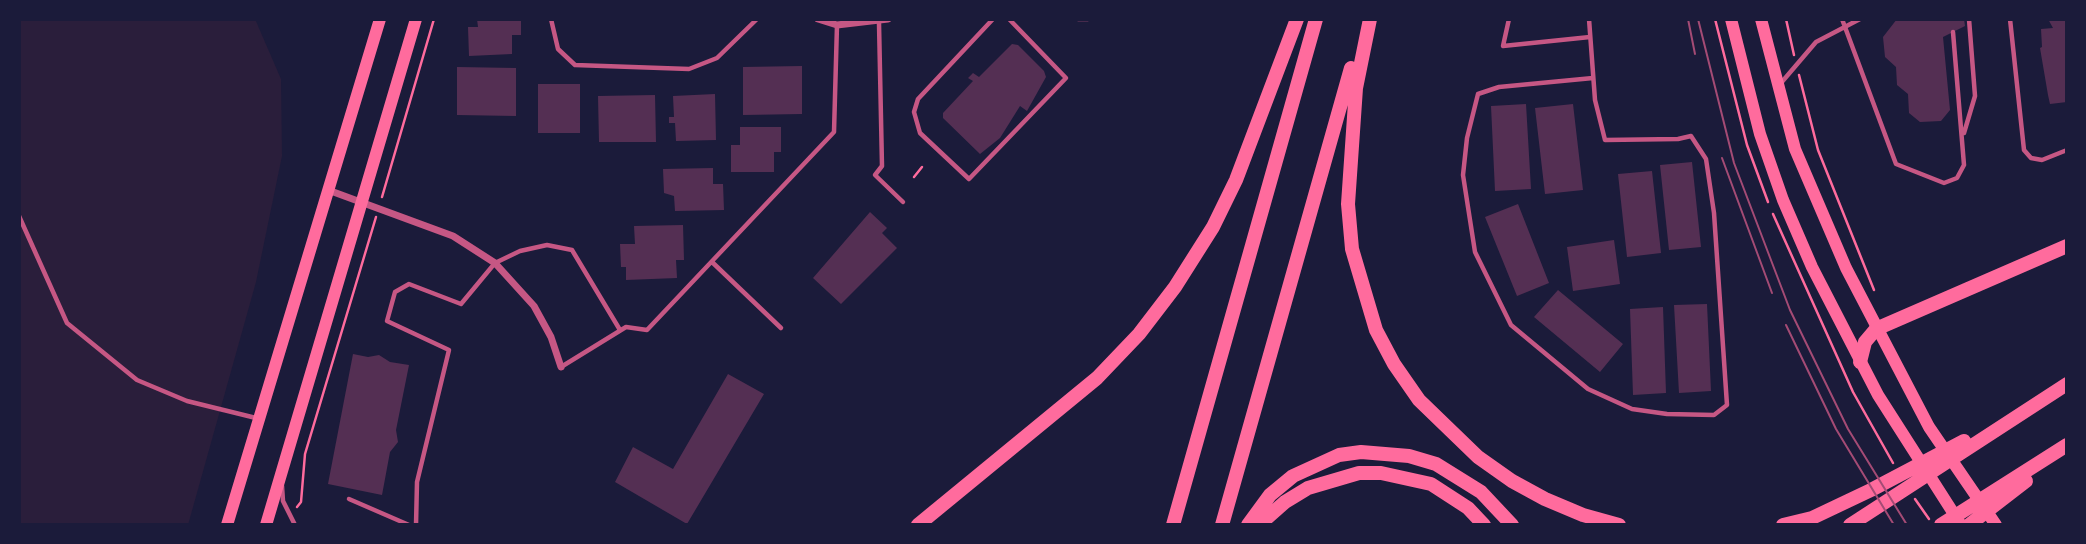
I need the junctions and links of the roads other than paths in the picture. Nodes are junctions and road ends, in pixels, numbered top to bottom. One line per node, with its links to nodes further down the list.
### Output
1 (380, 19): 31 (main road)
2 (416, 19): 32 (main road)
3 (551, 19): 4 (lane)
4 (757, 19)
5 (818, 19): 23 (street)
6 (888, 19): 22 (street)
7 (993, 19): 8 (lane)
8 (1009, 19)
9 (1078, 19): 10 (lane)
10 (1088, 19)
11 (1297, 19): 54 (highway)
12 (1316, 19): 55 (highway)
13 (1367, 19): 56 (highway); 61 (highway)
14 (1509, 19): 26 (lane)
15 (1588, 19): 26 (lane)
16 (1731, 19): 41 (main road)
17 (1762, 19): 28 (main road)
18 (1842, 19): 24 (lane)
19 (1860, 19): 24 (lane)
20 (1969, 19): 29 (lane)
21 (2010, 19): 30 (lane)
22 (879, 23): 23 (street); 33 (lane)
23 (837, 24): 36 (lane)
24 (1845, 26): 28 (lane); 29 (lane)
25 (1953, 32): 29 (lane)
26 (1590, 37): 27 (lane)
27 (1593, 78): 27 (lane)
28 (1777, 87): 39 (main road)
29 (1963, 137)
30 (2067, 150)
31 (328, 190): 32 (street); 44 (main road)
32 (362, 200): 37 (street); 47 (main road)
33 (902, 202)
34 (19, 216): 44 (lane)
35 (2067, 246): 39 (highway)
36 (712, 261): 38 (lane); 40 (lane)
37 (495, 262): 40 (lane); 42 (street); 53 (lane)
38 (781, 328)
39 (1876, 329): 41 (highway); 67 (main road)
40 (620, 330): 42 (lane)
41 (1860, 362): 65 (main road)
42 (561, 367)
43 (2067, 383): 45 (highway)
44 (261, 419): 50 (main road)
45 (2007, 422): 62 (highway); 63 (highway)
46 (2067, 447): 64 (highway); 66 (highway)
47 (281, 477): 49 (lane); 51 (main road)
48 (349, 499): 52 (lane)
49 (293, 523)
50 (227, 525)
51 (266, 525)
52 (410, 525)
53 (416, 525)
54 (918, 525)
55 (1173, 525)
56 (1222, 525)
57 (1248, 525): 60 (highway)
58 (1259, 525): 59 (highway)
59 (1484, 525)
60 (1512, 525)
61 (1619, 525)
62 (1783, 525)
63 (1850, 525)
64 (1941, 525)
65 (1961, 525)
66 (1969, 525)
67 (1996, 525)

